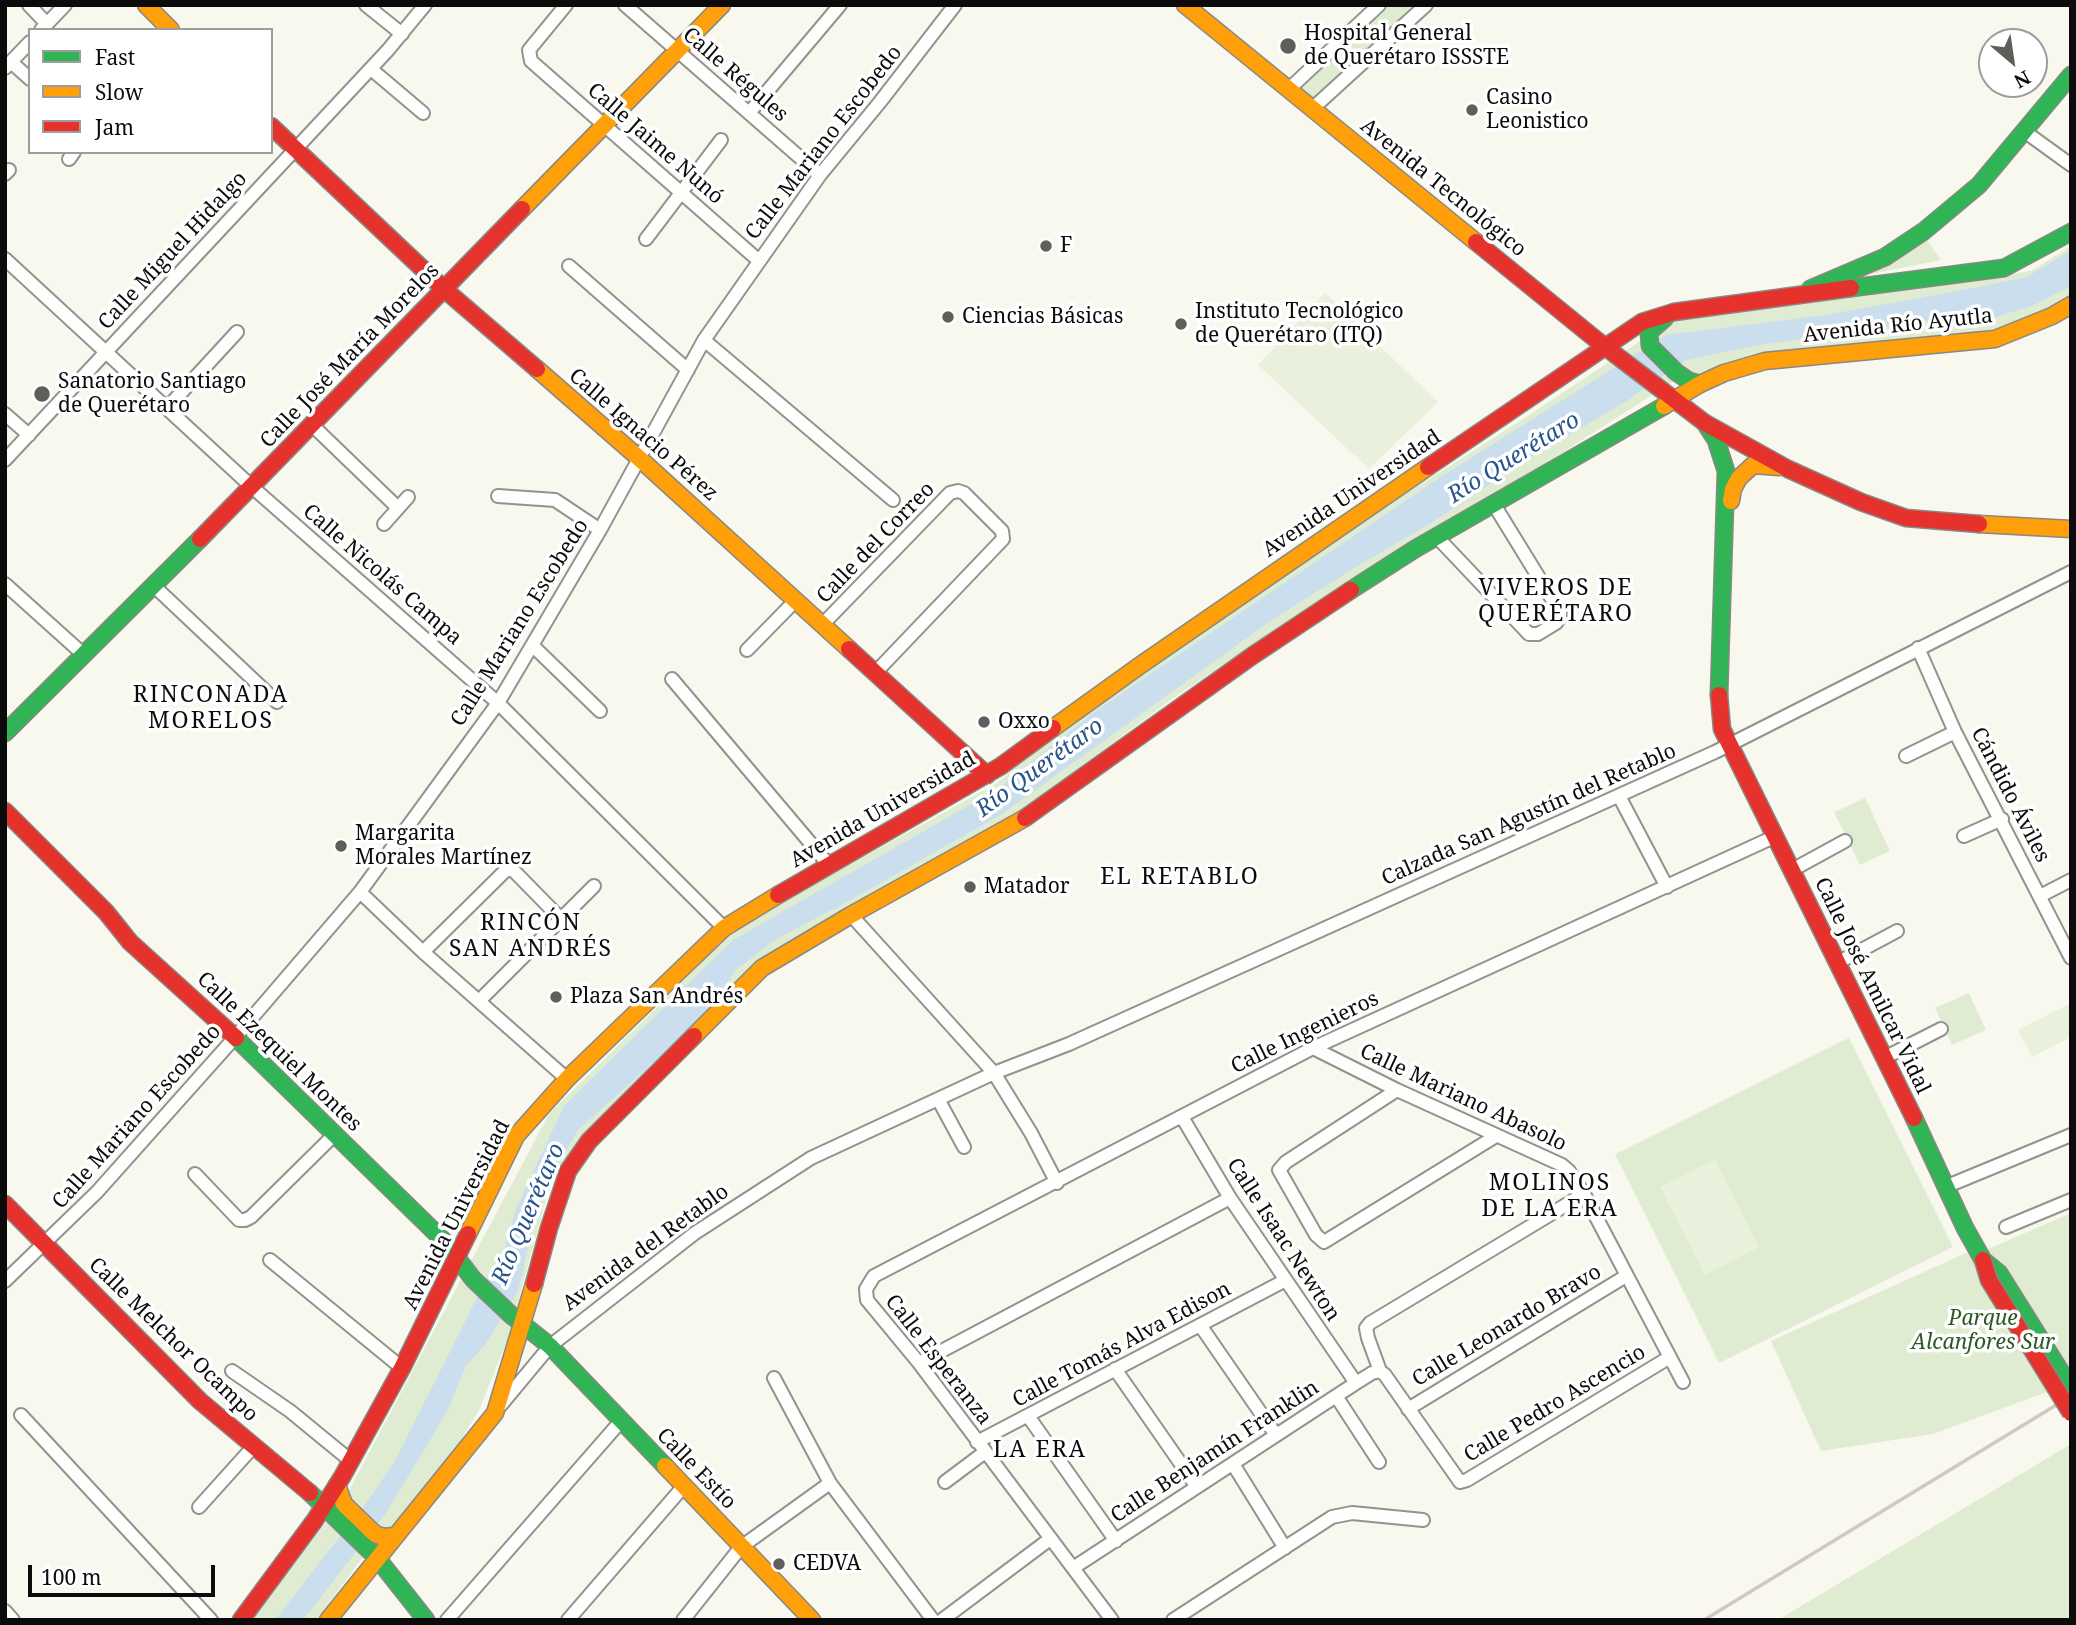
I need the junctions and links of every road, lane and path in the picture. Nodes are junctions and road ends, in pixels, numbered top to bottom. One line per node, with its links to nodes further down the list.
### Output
1 (29, 5): 14 (street)
2 (65, 5): 14 (street)
3 (146, 5): 15 (main road)
4 (366, 5): 16 (street)
5 (425, 5): 16 (street, Calle Miguel Hidalgo)
6 (566, 5): 27 (street, Calle Jaime Nunó)
7 (625, 5): 18 (street, Calle Régules)
8 (722, 5): 18 (main road, Calle José María Morelos)
9 (840, 5): 26 (street)
10 (955, 5): 33 (street, Calle Mariano Escobedo)
11 (1185, 5): 23 (main road, Avenida Tecnológico)
12 (1379, 5): 23 (street)
13 (1426, 5): 24 (street)
14 (44, 27)
15 (169, 28)
16 (402, 34): 20 (street, Calle Miguel Hidalgo)
17 (28, 44): 19 (street)
18 (677, 50): 26 (street, Calle Régules); 27 (main road, Calle José María Morelos)
19 (8, 65): 22 (street)
20 (370, 69): 25 (street); 31 (street, Calle Miguel Hidalgo)
21 (2071, 75): 29 (main road)
22 (28, 78)
23 (1289, 89): 24 (main road, Avenida Tecnológico)
24 (1312, 109): 47 (main road, Avenida Tecnológico)
25 (423, 113)
26 (749, 113): 33 (street, Calle Régules)
27 (605, 124): 34 (street, Calle Jaime Nunó); 40 (main road, Calle José María Morelos)
28 (273, 128): 31 (main road, Calle Ignacio Pérez)
29 (2024, 131): 32 (street); 41 (main road)
30 (721, 140): 34 (street)
31 (295, 150): 40 (main road, Calle Ignacio Pérez); 46 (street, Calle Miguel Hidalgo)
32 (2071, 165)
33 (820, 174): 38 (street, Calle Mariano Escobedo)
34 (681, 193): 36 (street); 38 (street, Calle Jaime Nunó)
35 (2071, 232): 41 (main road, Avenida Río Ayutla)
36 (646, 239)
37 (5, 259): 46 (street, Calle Nicolás Campa)
38 (758, 260): 45 (street, Calle Mariano Escobedo)
39 (569, 265): 48 (street)
40 (444, 289): 54 (main road, Calle José María Morelos); 56 (main road, Calle Ignacio Pérez)
41 (1784, 299): 43 (main road, Avenida Universidad)
42 (2071, 304): 49 (main road, Avenida Río Ayutla)
43 (1674, 312): 47 (main road, Avenida Universidad); 49 (main road)
44 (237, 332): 51 (street)
45 (704, 340): 48 (street, Calle Mariano Escobedo); 62 (street)
46 (106, 351): 51 (street, Calle Nicolás Campa); 55 (street, Calle Miguel Hidalgo)
47 (1597, 351): 50 (main road, Avenida Tecnológico); 88 (main road, Avenida Universidad)
48 (688, 370): 56 (street, Calle Mariano Escobedo)
49 (1700, 384): 50 (main road)
50 (1665, 398): 53 (main road); 63 (main road); 64 (main road, Calle José Amilcar Vidal)
51 (168, 407): 59 (street, Calle Nicolás Campa)
52 (5, 414): 55 (street)
53 (1705, 424): 58 (main road); 64 (main road, Calle José Amilcar Vidal)
54 (311, 425): 59 (main road, Calle José María Morelos); 65 (street)
55 (29, 435): 57 (street, Calle Miguel Hidalgo)
56 (640, 458): 68 (street, Calle Mariano Escobedo); 73 (main road, Calle Ignacio Pérez)
57 (5, 460)
58 (1788, 468): 64 (main road); 67 (main road)
59 (251, 486): 72 (main road, Calle José María Morelos); 82 (street, Calle Nicolás Campa)
60 (498, 496): 68 (street)
61 (408, 497): 65 (street)
62 (893, 500)
63 (1493, 503): 69 (main road); 69 (street)
64 (1728, 504): 86 (main road, Calle José Amilcar Vidal)
65 (397, 507): 66 (street)
66 (384, 524)
67 (2071, 529)
68 (600, 530): 75 (street, Calle Mariano Escobedo)
69 (1436, 536): 102 (main road)
70 (2071, 572): 76 (street, Calzada San Agustín del Retablo)
71 (5, 584): 78 (street)
72 (154, 586): 78 (main road, Calle José María Morelos); 81 (street)
73 (796, 600): 74 (main road, Calle Ignacio Pérez); 77 (street)
74 (823, 624): 79 (main road, Calle Ignacio Pérez); 79 (street, Calle del Correo)
75 (533, 646): 82 (street, Calle Mariano Escobedo); 83 (street)
76 (1918, 648): 84 (street, Cándido Áviles); 86 (street, Calzada San Agustín del Retablo)
77 (747, 650)
78 (84, 655): 85 (main road, Calle José María Morelos)
79 (875, 673): 88 (main road, Calle Ignacio Pérez)
80 (672, 679): 95 (street)
81 (277, 702)
82 (498, 703): 100 (street, Calle Mariano Escobedo); 104 (street, Calle Nicolás Campa)
83 (600, 711)
84 (1955, 732): 87 (street); 91 (street, Cándido Áviles)
85 (5, 733)
86 (1730, 744): 89 (street, Calzada San Agustín del Retablo); 92 (main road, Calle José Amilcar Vidal)
87 (1906, 756)
88 (987, 775): 95 (main road, Avenida Universidad)
89 (1619, 796): 99 (street); 114 (street, Calzada San Agustín del Retablo)
90 (5, 811): 111 (main road, Calle Ezequiel Montes)
91 (2002, 819): 93 (street); 101 (street, Cándido Áviles)
92 (1776, 836): 96 (main road, Calle José Amilcar Vidal); 99 (street, Calle Ingenieros)
93 (1964, 836)
94 (1845, 841): 96 (street)
95 (829, 865): 104 (main road, Avenida Universidad)
96 (1792, 870): 108 (main road, Calle José Amilcar Vidal)
97 (2071, 880): 101 (street)
98 (594, 886): 103 (street)
99 (1667, 887): 112 (street, Calle Ingenieros)
100 (360, 892): 106 (street); 111 (street, Calle Mariano Escobedo)
101 (2040, 896): 107 (street, Cándido Áviles)
102 (851, 915): 114 (street); 139 (main road)
103 (560, 918): 106 (street); 109 (street)
104 (724, 928): 115 (main road, Avenida Universidad)
105 (1897, 931): 108 (street)
106 (423, 952): 109 (street)
107 (2071, 958)
108 (1839, 962): 113 (main road, Calle José Amilcar Vidal)
109 (479, 1001): 115 (street)
110 (1941, 1029): 113 (street)
111 (235, 1037): 119 (main road, Calle Ezequiel Montes); 131 (street, Calle Mariano Escobedo)
112 (1313, 1048): 116 (street, Calle Mariano Abasolo); 118 (street, Calle Ingenieros)
113 (1886, 1057): 125 (main road, Calle José Amilcar Vidal)
114 (994, 1073): 117 (street, Avenida del Retablo); 124 (street)
115 (567, 1080): 133 (main road, Avenida Universidad)
116 (1397, 1090): 121 (street, Calle Mariano Abasolo); 121 (street)
117 (938, 1099): 122 (street); 141 (street, Avenida del Retablo)
118 (1182, 1117): 124 (street, Calle Ingenieros); 127 (street, Calle Isaac Newton)
119 (335, 1134): 123 (street); 133 (main road, Calle Ezequiel Montes)
120 (2071, 1135): 125 (street)
121 (1496, 1136): 126 (street, Calle Mariano Abasolo)
122 (964, 1147)
123 (195, 1174)
124 (1057, 1183): 138 (street, Calle Ingenieros)
125 (1945, 1187): 132 (main road, Calle José Amilcar Vidal)
126 (1584, 1194): 135 (street, Calle Mariano Abasolo); 147 (street)
127 (1230, 1198): 137 (street, Calle Isaac Newton); 143 (street)
128 (2071, 1200): 130 (street)
129 (5, 1204): 131 (main road, Calle Melchor Ocampo)
130 (2006, 1227)
131 (46, 1243): 136 (street, Calle Mariano Escobedo); 160 (main road, Calle Melchor Ocampo)
132 (1979, 1253): 151 (main road); 155 (main road, bridge)
133 (456, 1256): 139 (main road, Calle Ezequiel Montes); 144 (main road, Avenida Universidad)
134 (270, 1261): 144 (street)
135 (1626, 1276): 142 (street, Calle Mariano Abasolo); 153 (street, Calle Leonardo Bravo)
136 (5, 1281)
137 (1284, 1281): 140 (street, Calle Tomás Alva Edison); 150 (street, Calle Isaac Newton)
138 (866, 1289): 143 (street, Calle Esperanza)
139 (517, 1320): 141 (main road); 154 (main road)
140 (1200, 1325): 145 (street, Calle Tomás Alva Edison); 159 (street)
141 (550, 1346): 154 (street, Avenida del Retablo); 158 (main road, Calle Estío)
142 (1670, 1357): 149 (street, Calle Mariano Abasolo); 153 (street, Calle Pedro Ascencio)
143 (919, 1363): 161 (street, Calle Esperanza)
144 (402, 1368): 162 (main road, Avenida Universidad)
145 (1115, 1368): 157 (street, Calle Tomás Alva Edison); 169 (street)
146 (232, 1371): 162 (street)
147 (1380, 1371): 150 (street, Calle Benjamín Franklin); 153 (street)
148 (774, 1378): 166 (street)
149 (1683, 1382)
150 (1356, 1383): 152 (street, Calle Benjamín Franklin)
151 (2071, 1388)
152 (1336, 1396): 159 (street, Calle Benjamín Franklin); 163 (street)
153 (1408, 1409)
154 (495, 1413): 177 (main road)
155 (2071, 1413)
156 (21, 1415): 182 (street)
157 (1028, 1416): 161 (street, Calle Tomás Alva Edison); 175 (street)
158 (621, 1421): 168 (main road, Calle Estío); 186 (street)
159 (1276, 1435): 164 (street, Calle Benjamín Franklin)
160 (253, 1447): 170 (main road, Calle Melchor Ocampo); 171 (street)
161 (981, 1447): 165 (street, Calle Tomás Alva Edison); 174 (street, Calle Esperanza)
162 (351, 1461): 167 (main road, Avenida Universidad)
163 (1379, 1462)
164 (1233, 1464): 169 (street, Calle Benjamín Franklin); 178 (street)
165 (945, 1482)
166 (830, 1483): 176 (street); 190 (street)
167 (337, 1485): 170 (main road, Avenida Universidad); 172 (main road)
168 (683, 1487): 176 (main road, Calle Estío); 187 (street)
169 (1197, 1488): 175 (street, Calle Benjamín Franklin)
170 (324, 1505): 172 (main road, Calle Melchor Ocampo); 183 (main road, Avenida Universidad)
171 (199, 1507)
172 (342, 1513): 177 (main road, Calle Melchor Ocampo)
173 (1423, 1520): 178 (street)
174 (1050, 1539): 179 (street, Calle Esperanza); 191 (street)
175 (1116, 1541): 179 (street, Calle Benjamín Franklin)
176 (741, 1546): 188 (street); 189 (main road, Calle Estío)
177 (373, 1547): 184 (main road); 185 (main road, Calle Melchor Ocampo)
178 (1285, 1548): 193 (street)
179 (1073, 1568): 192 (street, Calle Esperanza)
180 (5, 1611): 181 (street)
181 (13, 1620)
182 (211, 1620)
183 (241, 1620)
184 (328, 1620)
185 (426, 1620)
186 (447, 1620)
187 (568, 1620)
188 (683, 1620)
189 (811, 1620)
190 (933, 1620)
191 (942, 1620)
192 (1112, 1620)
193 (1173, 1620)

